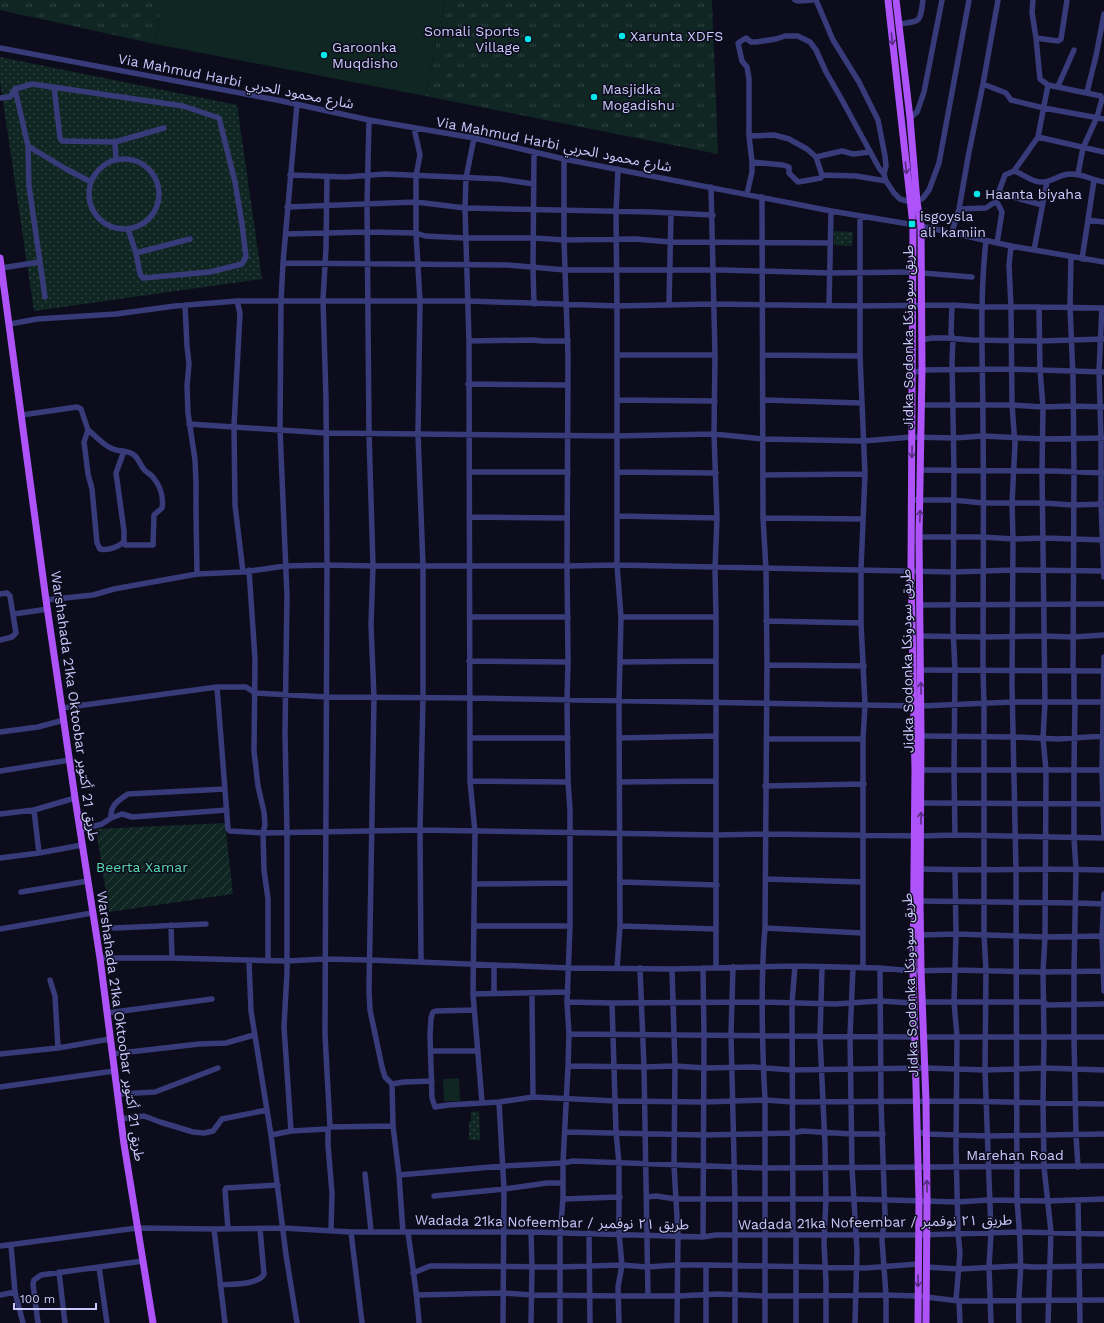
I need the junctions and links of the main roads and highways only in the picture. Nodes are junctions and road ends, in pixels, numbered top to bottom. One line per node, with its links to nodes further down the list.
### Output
1 (888, 0): 4 (main road, Jidka Sodonka طريق سودونكا, one-way to 4)
2 (896, 0): 3 (main road, Jidka Sodonka طريق سودونكا)
3 (905, 79): 4 (main road); 5 (main road, Jidka Sodonka طريق سودونكا)
4 (896, 80): 5 (main road, Jidka Sodonka طريق سودونكا, one-way to 5)
5 (914, 202): 8 (main road, Jidka Sodonka طريق سودونكا, one-way to 8); 8 (main road, Jidka Sodonka طريق سودونكا, one-way to 5)
6 (0, 258): 7 (main road, Warshahada 21ka Oktoobar طريق 21 أكتوبر)
7 (2, 283): 12 (main road, Warshahada 21ka Oktoobar طريق 21 أكتوبر)
8 (918, 706): 9 (main road, Jidka Sodonka طريق سودونكا); 9 (main road, Jidka Sodonka طريق سودونكا)
9 (918, 770): 10 (main road, Jidka Sodonka طريق سودونكا); 10 (main road, Jidka Sodonka طريق سودونكا, one-way to 9)
10 (918, 836): 11 (main road, Jidka Sodonka طريق سودونكا, one-way to 10); 11 (main road, Jidka Sodonka طريق سودونكا, one-way to 11)
11 (922, 1296): 13 (main road, Jidka Sodonka طريق سودونكا); 14 (main road, Jidka Sodonka طريق سودونكا)
12 (153, 1323)
13 (918, 1323)
14 (926, 1323)

